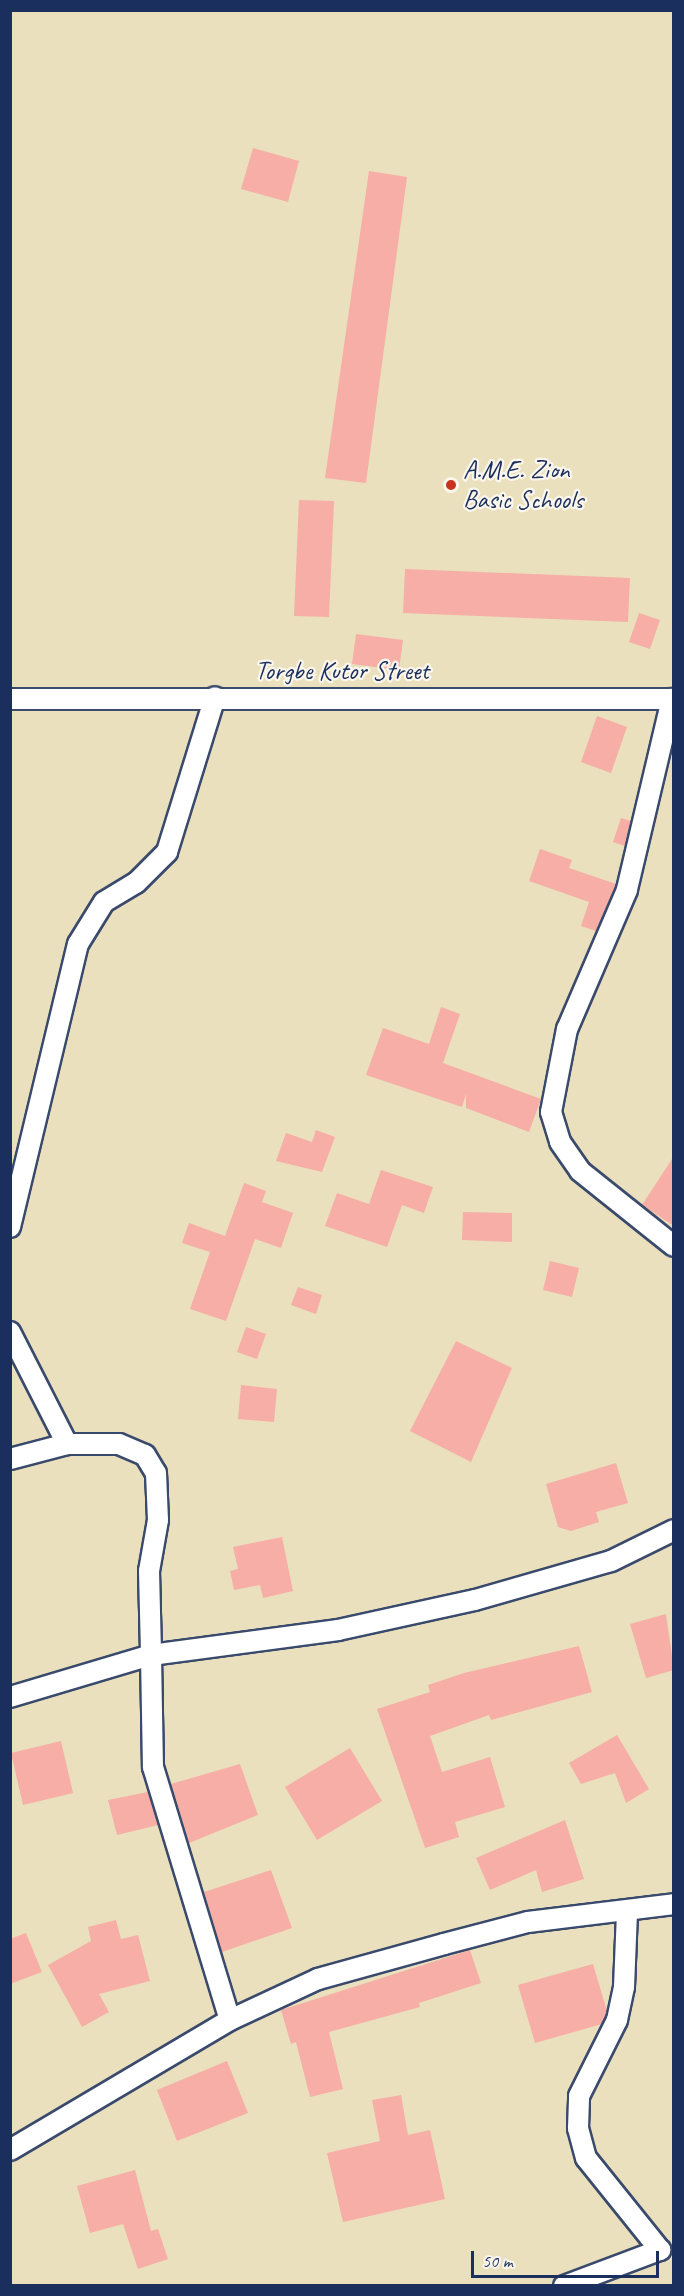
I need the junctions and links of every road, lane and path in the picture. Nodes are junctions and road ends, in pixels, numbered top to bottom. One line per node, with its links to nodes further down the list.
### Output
1 (215, 697): 2 (street, Torgbe Kutor Street); 3 (street, Torgbe Kutor Street); 4 (street)
2 (10, 699)
3 (673, 699): 5 (street)
4 (10, 1227)
5 (674, 1246)
6 (10, 1332): 7 (street)
7 (67, 1444): 8 (street); 10 (street)
8 (10, 1459)
9 (674, 1530): 10 (street)
10 (151, 1655): 11 (street); 14 (street)
11 (10, 1697)
12 (674, 1904): 13 (street)
13 (627, 1912): 14 (street); 16 (street)
14 (230, 2019): 15 (street)
15 (10, 2150)
16 (667, 2255): 17 (street)
17 (564, 2286)

